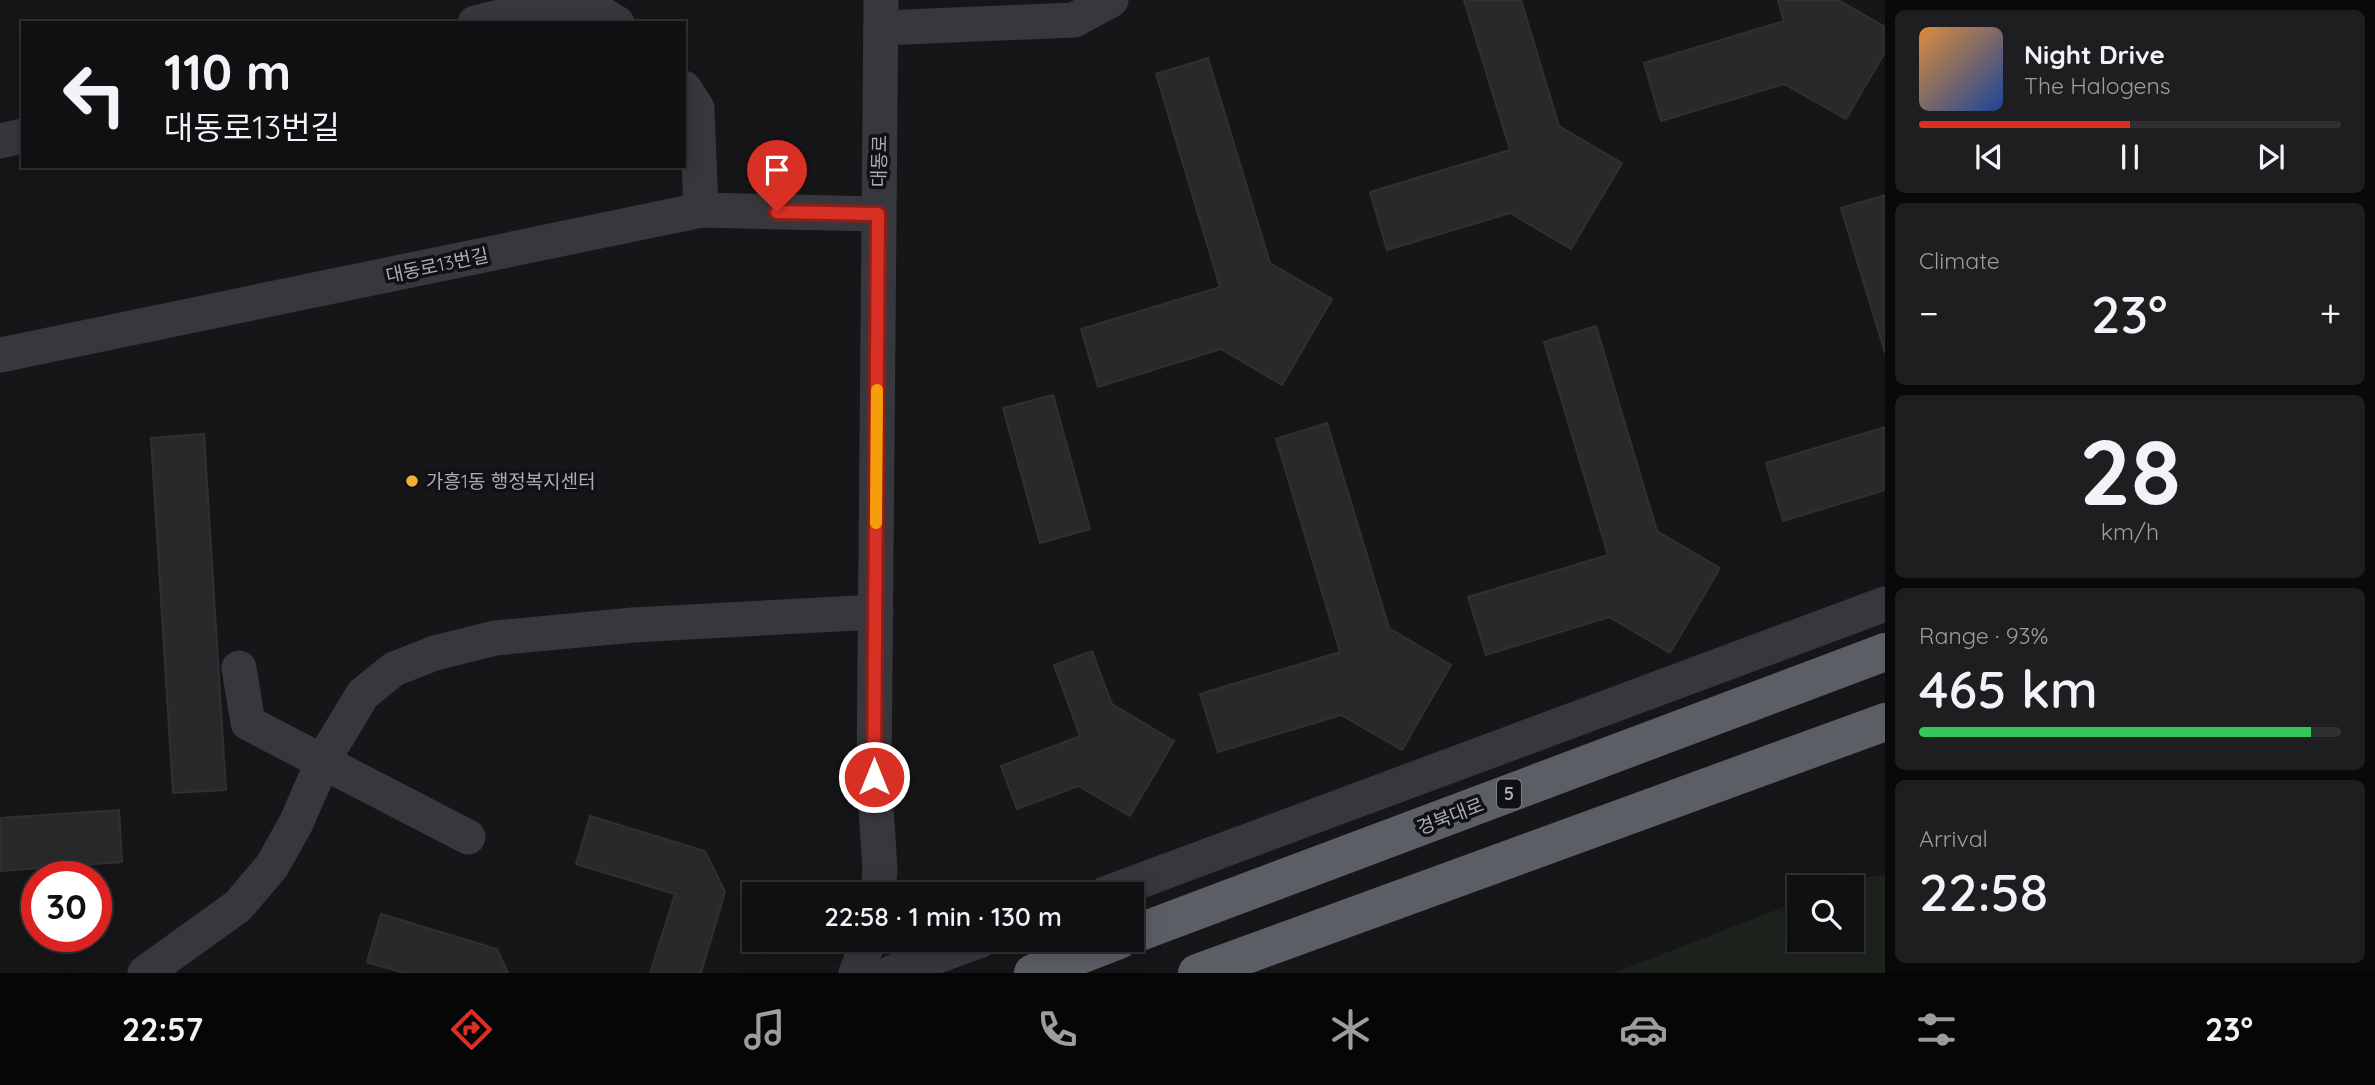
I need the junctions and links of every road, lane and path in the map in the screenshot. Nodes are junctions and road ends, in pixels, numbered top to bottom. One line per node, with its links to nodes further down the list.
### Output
1 (1111, 0): 2 (street)
2 (1074, 10): 3 (street)
3 (881, 14): 10 (street, 대동로)
4 (483, 21): 5 (street)
5 (614, 21)
6 (686, 91): 9 (street)
7 (21, 136): 8 (street)
8 (0, 141)
9 (701, 210): 10 (street, 대동로13번길); 11 (street, 대동로13번길)
10 (878, 214): 13 (street, 대동로)
11 (0, 355)
12 (1885, 604): 20 (street)
13 (876, 612): 17 (street); 19 (street, 대동로)
14 (1885, 652): 21 (highway, 경북대로 / 5)
15 (239, 668): 17 (street)
16 (1885, 722): 29 (highway)
17 (323, 762): 18 (street); 25 (street)
18 (468, 836)
19 (886, 882)
20 (1137, 882)
21 (1144, 930)
22 (864, 952): 26 (street)
23 (948, 952): 27 (street)
24 (1088, 952): 28 (highway)
25 (145, 973)
26 (856, 973)
27 (891, 973)
28 (1033, 973)
29 (1197, 973)

